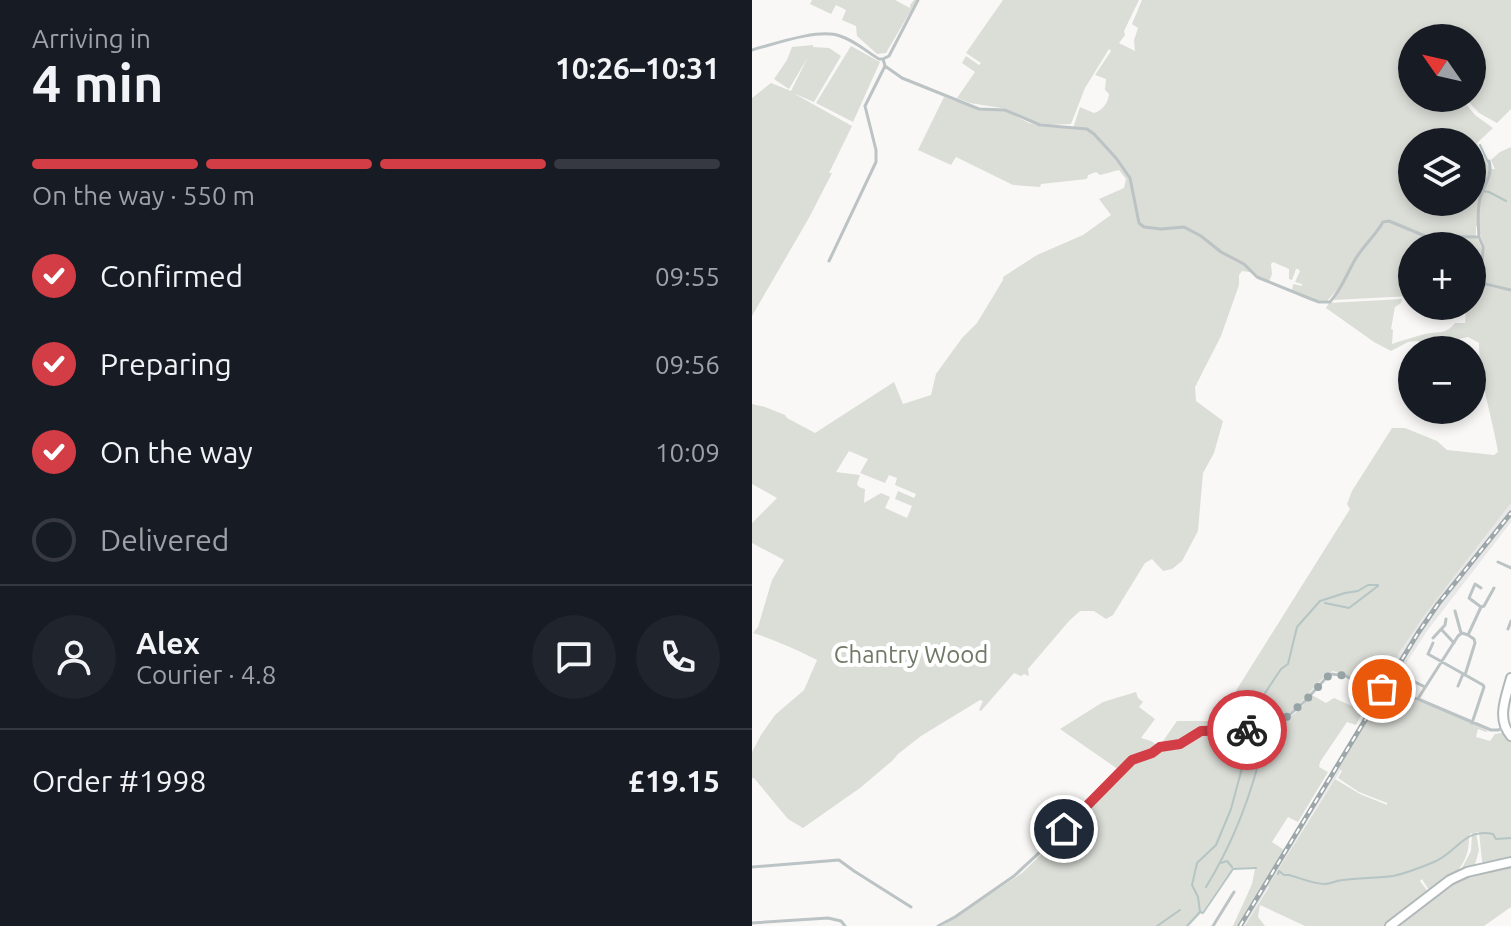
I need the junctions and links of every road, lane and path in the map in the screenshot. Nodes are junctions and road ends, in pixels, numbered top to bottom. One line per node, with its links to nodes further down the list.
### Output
1 (918, 0): 3 (street)
2 (752, 50): 3 (street)
3 (883, 59): 4 (street)
4 (885, 66): 6 (street); 8 (street)
5 (1489, 161): 7 (street)
6 (1415, 232)
7 (1478, 232)
8 (829, 261)
9 (1486, 284): 10 (street)
10 (1511, 290)
11 (1498, 562): 12 (street)
12 (1511, 568)
13 (1469, 581): 14 (street)
14 (1474, 585): 15 (street); 17 (street)
15 (1481, 588)
16 (1494, 588): 17 (street)
17 (1481, 607): 24 (street)
18 (1455, 611): 23 (street)
19 (1446, 619): 21 (street)
20 (1511, 621): 22 (street)
21 (1441, 629): 25 (street); 26 (street)
22 (1508, 629)
23 (1461, 633): 24 (street); 25 (street)
24 (1468, 635): 27 (street)
25 (1454, 643): 26 (street)
26 (1441, 663): 27 (street); 31 (street)
27 (1464, 674): 30 (street); 33 (street)
28 (1511, 678): 34 (main road)
29 (1411, 680): 31 (street)
30 (1458, 686)
31 (1425, 687): 32 (street)
32 (1418, 699): 33 (street); 42 (street)
33 (1472, 723): 34 (street)
34 (1504, 728): 35 (main road)
35 (1511, 736)
36 (1511, 862): 44 (main road)
37 (752, 867): 39 (street)
38 (1234, 892): 43 (street)
39 (911, 907)
40 (752, 923): 41 (street)
41 (845, 926)
42 (938, 926)
43 (1213, 926)
44 (1390, 926)

